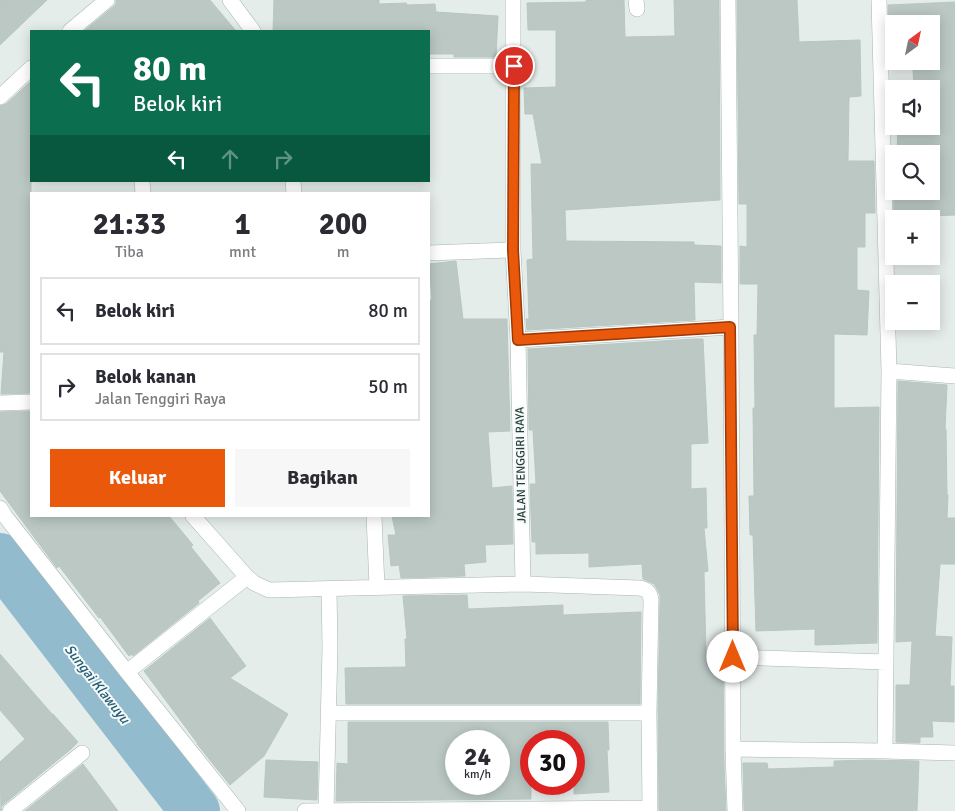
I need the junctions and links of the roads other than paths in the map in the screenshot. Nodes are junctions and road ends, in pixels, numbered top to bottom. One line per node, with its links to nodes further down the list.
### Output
1 (107, 0): 6 (street)
2 (230, 0): 7 (street)
3 (513, 0): 9 (street, JALAN TENGGIRI RAYA)
4 (728, 0): 14 (street)
5 (879, 0): 16 (street)
6 (71, 30)
7 (252, 30)
8 (430, 66): 9 (street)
9 (514, 66): 12 (street, JALAN TENGGIRI RAYA)
10 (30, 69): 11 (street)
11 (0, 97)
12 (513, 250): 13 (street); 15 (street, JALAN TENGGIRI RAYA)
13 (430, 253)
14 (730, 327): 15 (street); 27 (street)
15 (518, 340): 24 (street, JALAN TENGGIRI RAYA)
16 (889, 371): 17 (street); 28 (street)
17 (955, 376)
18 (30, 402): 19 (street)
19 (0, 403)
20 (0, 508): 29 (street)
21 (194, 517): 23 (street)
22 (374, 517): 25 (street)
23 (248, 577): 26 (street); 29 (street)
24 (523, 584): 25 (street); 31 (street)
25 (377, 587): 26 (street)
26 (329, 589): 30 (street)
27 (733, 657): 28 (street); 32 (street)
28 (886, 662): 33 (street)
29 (127, 672): 40 (street)
30 (328, 712): 31 (street); 42 (street)
31 (649, 713): 36 (street)
32 (733, 749): 33 (street); 43 (street)
33 (885, 751): 35 (street)
34 (82, 752): 39 (street)
35 (955, 753)
36 (650, 809): 38 (street)
37 (443, 810): 38 (street); 42 (street)
38 (541, 810)
39 (10, 811)
40 (238, 811)
41 (304, 811): 42 (street)
42 (326, 811)
43 (735, 811)

